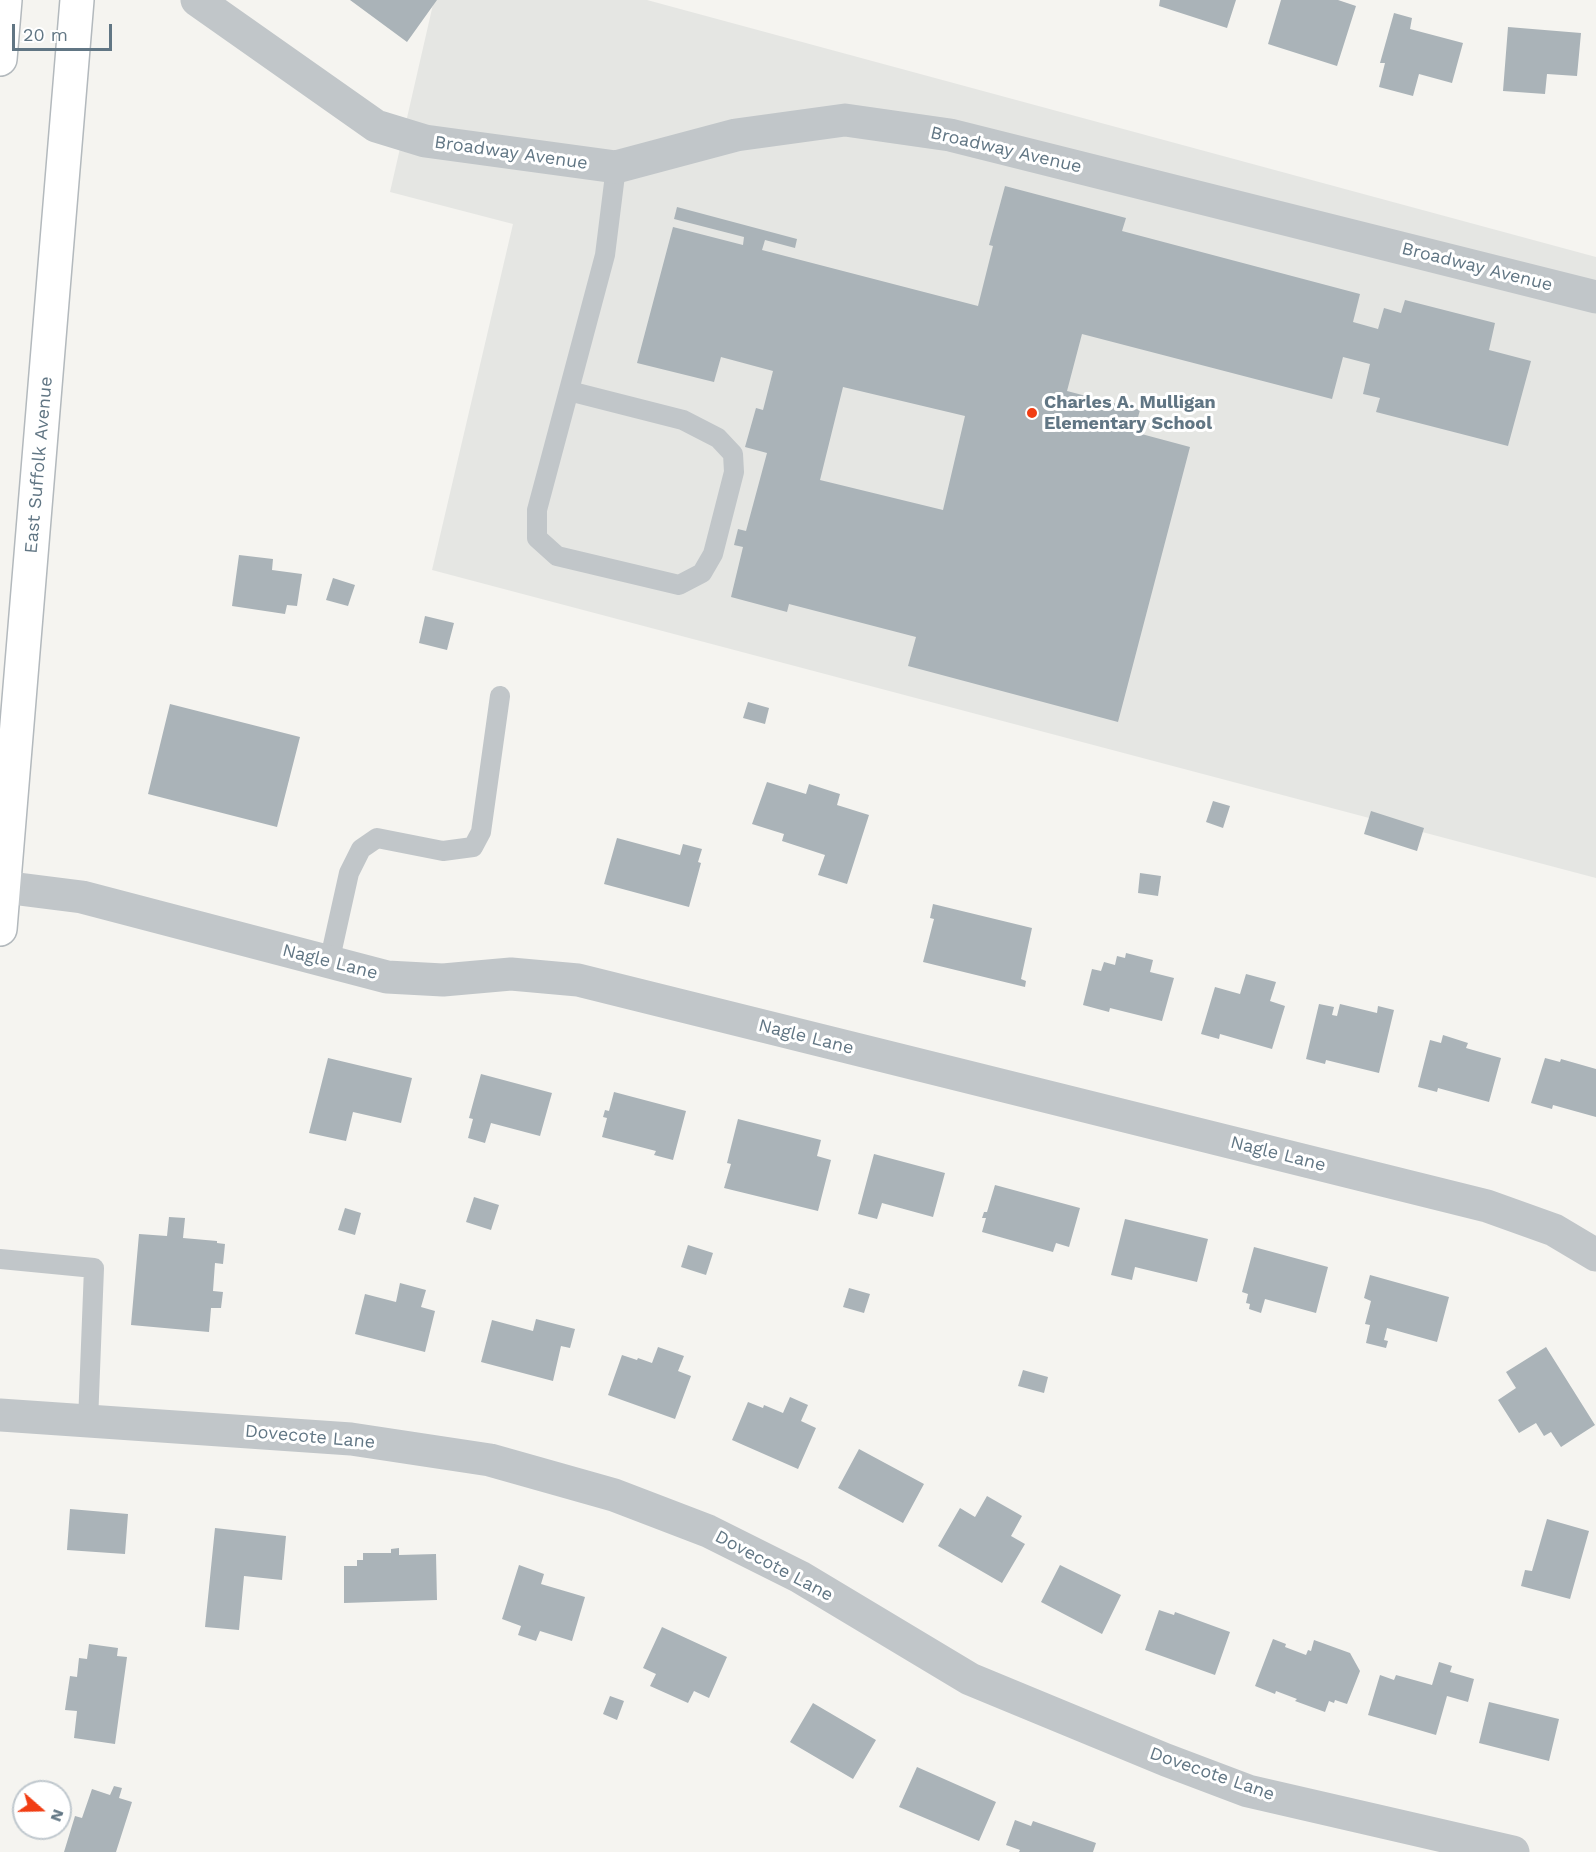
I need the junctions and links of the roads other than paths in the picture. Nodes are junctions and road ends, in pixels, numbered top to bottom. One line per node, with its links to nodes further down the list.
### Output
1 (5, 0): 4 (main road)
2 (77, 0): 9 (main road, East Suffolk Avenue)
3 (197, 0): 5 (street, Broadway Avenue)
4 (0, 59)
5 (616, 167): 6 (street, Broadway Avenue); 7 (lane)
6 (1596, 297)
7 (568, 391): 7 (lane)
8 (500, 696): 11 (lane)
9 (3, 887): 10 (main road, East Suffolk Avenue); 11 (street, Nagle Lane)
10 (0, 929)
11 (329, 963): 12 (street, Nagle Lane)
12 (1596, 1255)
13 (0, 1259): 15 (lane)
14 (0, 1415): 15 (street, Dovecote Lane)
15 (88, 1422): 16 (street, Dovecote Lane)
16 (1512, 1852)

